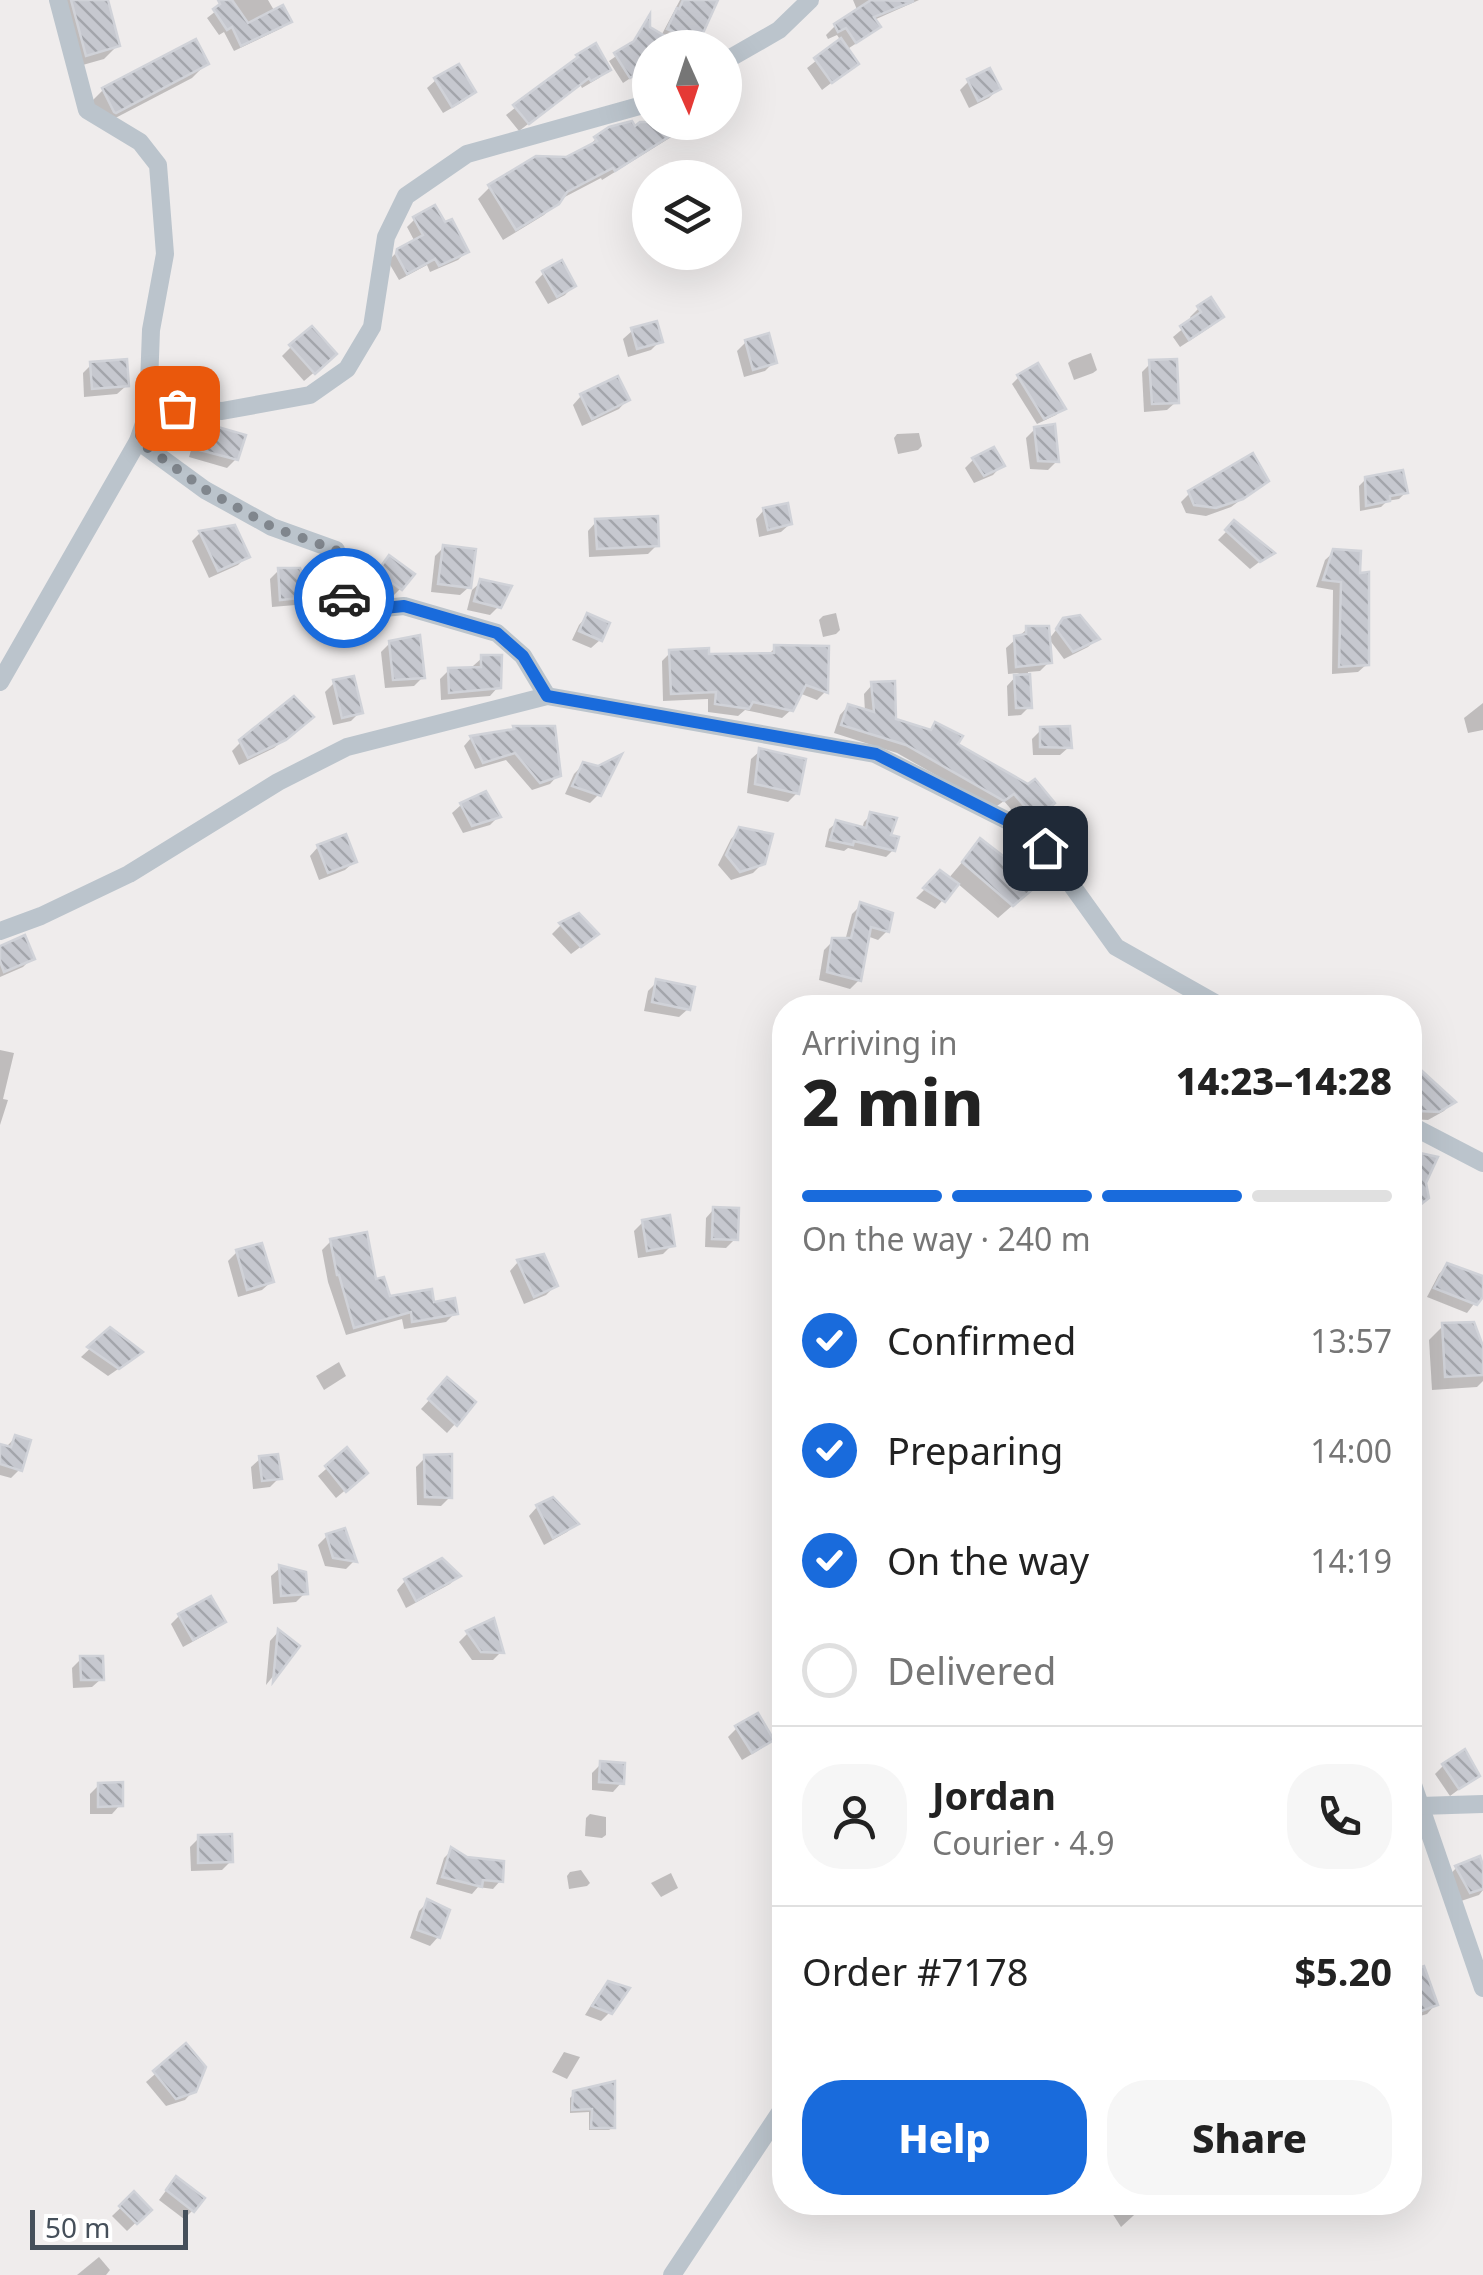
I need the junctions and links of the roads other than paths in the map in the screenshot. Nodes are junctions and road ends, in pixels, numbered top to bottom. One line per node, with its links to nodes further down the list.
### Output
1 (58, 0): 5 (street)
2 (810, 0): 3 (street)
3 (742, 51)
4 (632, 108): 5 (street)
5 (148, 412): 6 (street)
6 (138, 441): 7 (street); 8 (street)
7 (0, 682)
8 (547, 696): 9 (street); 10 (street)
9 (0, 932)
10 (1201, 995)
11 (1422, 1137): 12 (street)
12 (1483, 1163)
13 (1483, 1804): 14 (street)
14 (1422, 1806)
15 (1422, 1812): 16 (street)
16 (1483, 1988)
17 (772, 2125): 18 (street)
18 (672, 2275)

